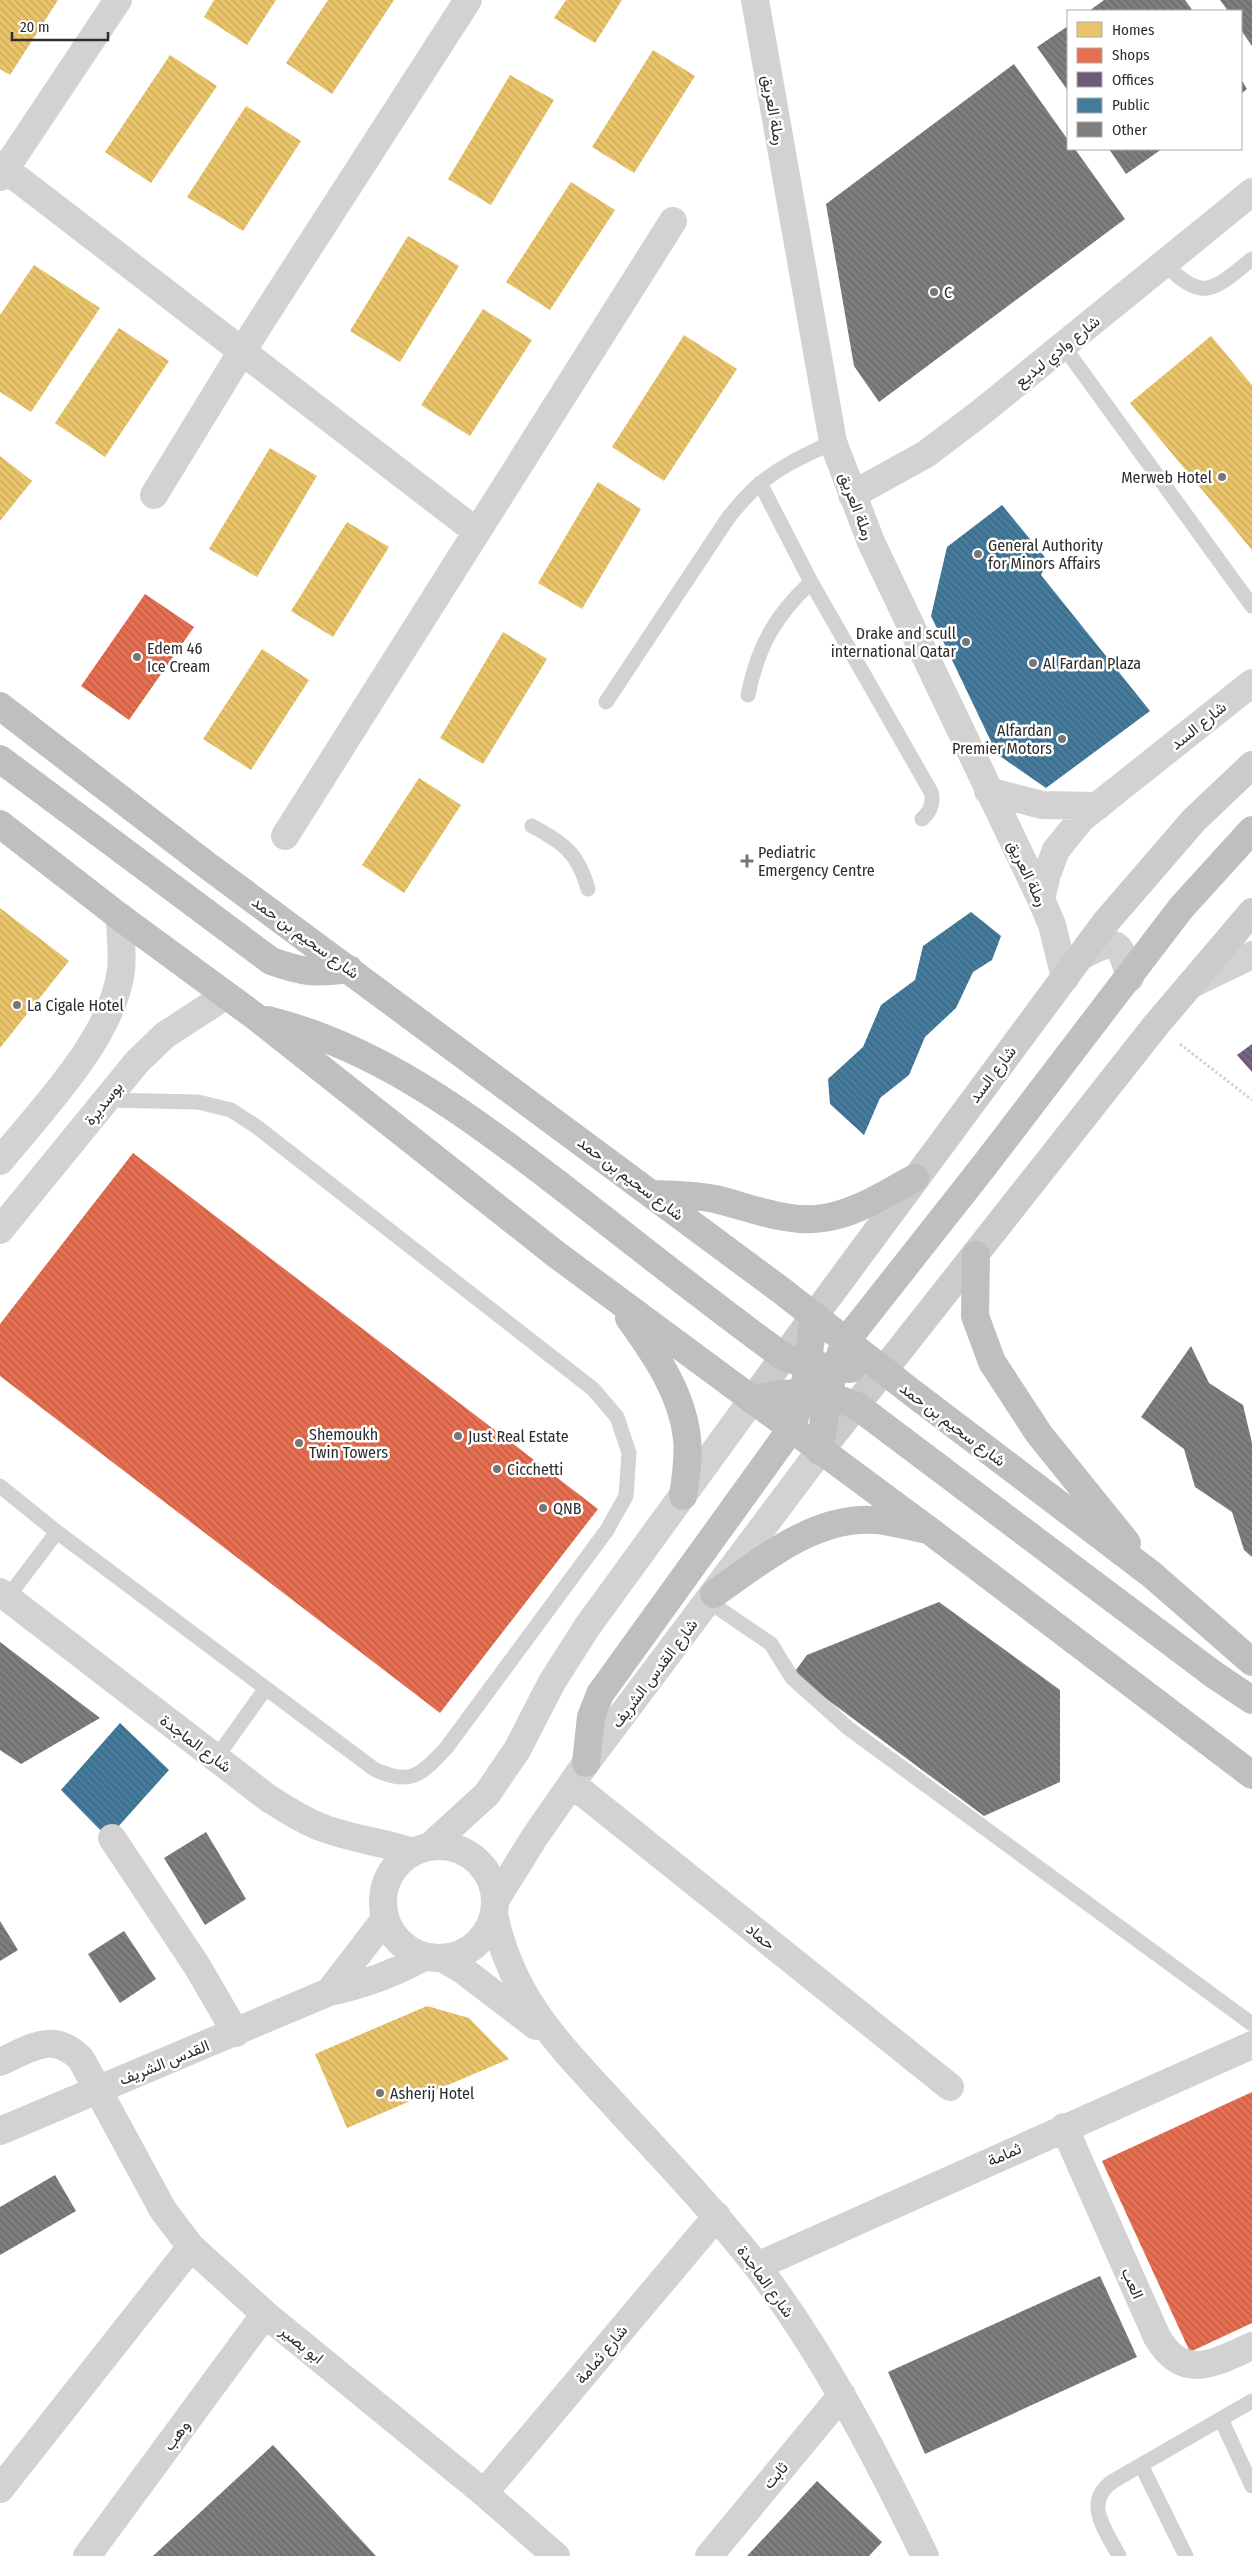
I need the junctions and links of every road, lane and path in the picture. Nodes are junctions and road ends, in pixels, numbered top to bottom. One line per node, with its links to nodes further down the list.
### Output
1 (118, 0): 4 (street)
2 (468, 0): 10 (street)
3 (755, 0): 11 (street, رملة العريق)
4 (2, 170): 10 (street)
5 (1252, 192): 8 (street, شارع وادي لبديع)
6 (674, 221): 15 (street)
7 (1252, 259): 8 (lane)
8 (1165, 264): 9 (street, شارع وادي لبديع)
9 (1064, 347): 14 (street, شارع وادي لبديع); 17 (lane)
10 (242, 350): 13 (street); 15 (street)
11 (833, 442): 12 (lane); 14 (street, رملة العريق)
12 (760, 483): 16 (lane); 20 (lane)
13 (154, 494)
14 (852, 495): 24 (street, رملة العريق)
15 (477, 532): 30 (street)
16 (811, 582): 19 (lane); 26 (lane)
17 (1252, 606)
18 (1252, 682): 25 (street, شارع السد)
19 (748, 694)
20 (606, 702)
21 (0, 706): 37 (highway, شارع سحيم بن حمد)
22 (0, 759): 37 (highway)
23 (1252, 765): 36 (main road, شارع السد)
24 (988, 791): 25 (street); 32 (street, رملة العريق)
25 (1098, 806): 32 (street, شارع السد)
26 (922, 819)
27 (0, 824): 34 (highway)
28 (532, 826): 31 (lane)
29 (1252, 830): 39 (highway)
30 (285, 836)
31 (588, 889)
32 (1041, 899): 38 (street, رملة العريق)
33 (1252, 912): 40 (main road)
34 (120, 916): 41 (highway); 46 (street)
35 (1252, 955): 40 (street)
36 (1081, 956): 38 (main road, شارع السد); 39 (street)
37 (349, 969): 49 (highway, شارع سحيم بن حمد)
38 (1065, 978): 48 (main road, شارع السد)
39 (1130, 978): 54 (highway)
40 (1190, 985): 43 (main road)
41 (225, 996): 42 (highway); 44 (street, بوسديرة)
42 (256, 1017): 52 (highway); 56 (highway)
43 (1156, 1026): 45 (path); 51 (main road)
44 (105, 1100): 47 (street, بوسديرة); 69 (lane)
45 (1252, 1100)
46 (6, 1154): 47 (street)
47 (46, 1174): 50 (street, بوسديرة)
48 (915, 1178): 49 (highway); 53 (main road, شارع السد)
49 (654, 1194): 53 (highway, شارع سحيم بن حمد)
50 (0, 1230)
51 (976, 1255): 55 (main road); 65 (highway)
52 (613, 1297): 57 (highway); 62 (highway)
53 (814, 1316): 54 (highway, شارع سحيم بن حمد); 56 (highway)
54 (846, 1341): 55 (highway, شارع سحيم بن حمد); 56 (highway)
55 (885, 1371): 56 (highway); 58 (main road); 65 (highway, شارع سحيم بن حمد)
56 (811, 1375): 57 (main road); 57 (highway); 58 (highway); 59 (highway); 60 (highway)
57 (752, 1400): 59 (highway); 62 (street)
58 (857, 1406): 60 (main road); 70 (highway)
59 (790, 1429): 60 (highway); 72 (highway)
60 (820, 1451): 63 (highway); 67 (street, شارع القدس الشريف)
61 (0, 1486): 64 (lane)
62 (683, 1496): 75 (street)
63 (930, 1531): 67 (highway); 73 (highway)
64 (57, 1532): 66 (lane); 69 (lane)
65 (1151, 1574): 68 (highway, شارع سحيم بن حمد)
66 (3, 1595): 71 (street, شارع الماجدة)
67 (711, 1598): 72 (street, شارع القدس الشريف); 80 (lane)
68 (1252, 1662)
69 (266, 1688): 71 (lane)
70 (1252, 1700)
71 (216, 1758): 75 (street, شارع الماجدة)
72 (579, 1774): 76 (street, شارع القدس الشريف); 85 (street, حماد)
73 (1252, 1775)
74 (112, 1838): 81 (street)
75 (421, 1850): 76 (street); 77 (street)
76 (494, 1908): 78 (street); 82 (street, شارع الماجدة)
77 (385, 1919): 78 (street); 79 (street, القدس الشريف)
78 (433, 1957): 79 (street, القدس الشريف); 82 (street, شارع الماجدة)
79 (329, 1992): 81 (street, القدس الشريف)
80 (1252, 2024)
81 (236, 2032): 86 (street, القدس الشريف)
82 (557, 2042): 89 (street, شارع الماجدة)
83 (1252, 2045): 87 (street, ثمامة)
84 (0, 2062): 86 (street, ابو بصير)
85 (950, 2087)
86 (97, 2089): 88 (street, القدس الشريف); 90 (street, ابو بصير)
87 (1064, 2127): 91 (street, ثمامة); 93 (street, العب)
88 (0, 2131)
89 (717, 2216): 91 (street, شارع الماجدة); 100 (street, شارع ثمامة)
90 (191, 2247): 92 (street, ابو بصير); 99 (street)
91 (757, 2266): 94 (street, شارع الماجدة)
92 (266, 2314): 100 (street, ابو بصير); 101 (street, وهب)
93 (1252, 2346)
94 (842, 2395): 103 (street, ثابت); 104 (street, شارع الماجدة)
95 (1252, 2401): 96 (lane)
96 (1221, 2420): 97 (lane); 98 (lane)
97 (1141, 2465): 105 (lane); 106 (lane)
98 (1252, 2486)
99 (0, 2489)
100 (484, 2492): 102 (street, ابو بصير)
101 (87, 2556)
102 (556, 2556)
103 (709, 2556)
104 (925, 2556)
105 (1119, 2556)
106 (1186, 2556)

